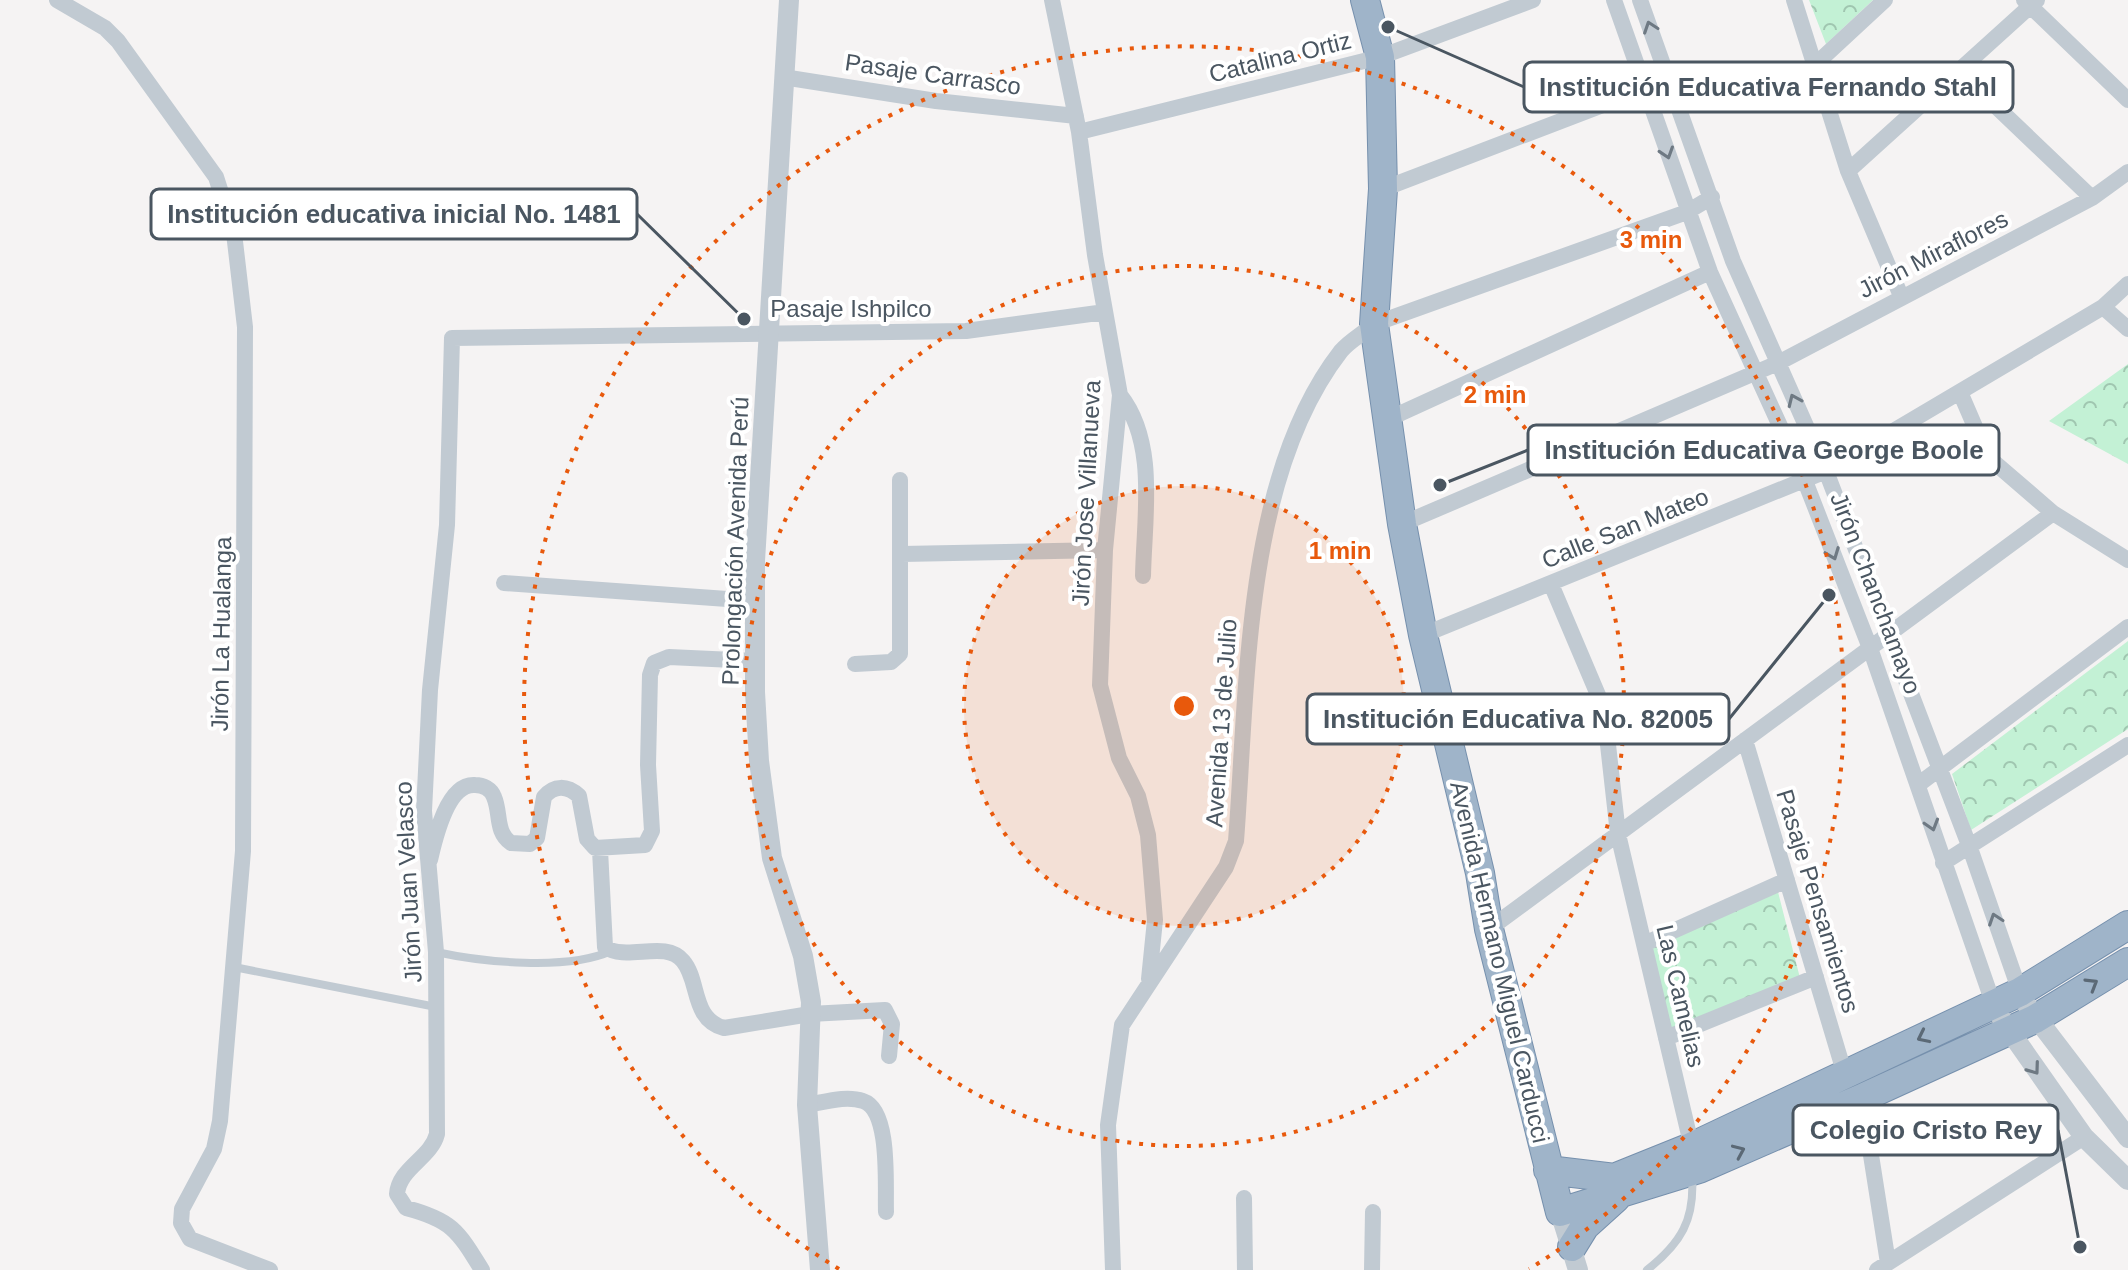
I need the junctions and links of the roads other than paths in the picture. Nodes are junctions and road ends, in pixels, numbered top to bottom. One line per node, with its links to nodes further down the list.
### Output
1 (57, 0): 73 (street, Jirón La Hualanga)
2 (789, 0): 14 (street, Prolongación Avenida Perú)
3 (1052, 0): 18 (street, Jirón Jose Villanueva)
4 (1365, 0): 11 (highway, Avenida Hermano Miguel Carducci)
5 (1533, 0): 11 (street, Catalina Ortiz)
6 (1614, 0): 16 (street, Jirón Chanchamayo)
7 (1640, 0): 15 (street, Jirón Chanchamayo, one-way to 7)
8 (1794, 0): 12 (street)
9 (1885, 0): 12 (street)
10 (2030, 2): 13 (street); 17 (street)
11 (1380, 57): 18 (street, Catalina Ortiz); 21 (highway, Avenida Hermano Miguel Carducci)
12 (1817, 63): 19 (street)
13 (1960, 72): 19 (street); 23 (street)
14 (783, 77): 18 (street, Pasaje Carrasco); 32 (street, Prolongación Avenida Perú)
15 (1668, 80): 16 (street); 22 (street, Jirón Chanchamayo)
16 (1646, 88): 21 (street); 24 (street, Jirón Chanchamayo, one-way to 24)
17 (2128, 100)
18 (1078, 124): 29 (street, Jirón Jose Villanueva)
19 (1848, 171): 27 (street)
20 (2128, 172): 23 (street, Jirón Miraflores)
21 (1383, 189): 30 (highway, Avenida Hermano Miguel Carducci)
22 (1712, 197): 24 (street, Avenida 13 de Julio); 34 (street, Jirón Chanchamayo)
23 (2092, 198): 27 (street, Jirón Miraflores)
24 (1687, 212): 25 (street, Jirón Chanchamayo); 30 (street, Avenida 13 de Julio)
25 (1710, 272): 35 (street, Jirón Chanchamayo); 38 (street)
26 (2128, 284): 28 (street, Calle San Mateo)
27 (1901, 296): 34 (street, Jirón Miraflores)
28 (2103, 307): 31 (street); 36 (street, Calle San Mateo)
29 (1105, 312): 32 (street, Pasaje Ishpilco); 37 (street, Jirón Jose Villanueva)
30 (1374, 324): 38 (highway, Avenida Hermano Miguel Carducci); 75 (street, Avenida 13 de Julio)
31 (2128, 329)
32 (769, 333): 33 (street, Pasaje Ishpilco); 50 (street, Prolongación Avenida Perú)
33 (452, 338): 65 (street, Jirón Juan Velasco)
34 (1778, 363): 35 (street, Jirón Miraflores); 39 (street, Jirón Chanchamayo, one-way to 34)
35 (1756, 373): 41 (street, Jirón Chanchamayo); 43 (street, Jirón Miraflores)
36 (1960, 392): 39 (street, Calle San Mateo); 42 (street)
37 (1120, 395): 44 (street, Jirón Jose Villanueva); 47 (street)
38 (1386, 420): 43 (highway, Avenida Hermano Miguel Carducci)
39 (1826, 471): 41 (street, Calle San Mateo); 53 (street, Jirón Chanchamayo)
40 (900, 480): 45 (street)
41 (1805, 481): 49 (street, Calle San Mateo); 54 (street, Jirón Chanchamayo, one-way to 54)
42 (2053, 513): 46 (street); 53 (street)
43 (1402, 524): 52 (highway, Avenida Hermano Miguel Carducci)
44 (1105, 550): 45 (street); 75 (street, Jirón Jose Villanueva)
45 (902, 554): 56 (street)
46 (2128, 560)
47 (1143, 576)
48 (504, 583): 50 (street)
49 (1551, 584): 52 (street, Calle San Mateo); 61 (street, Las Camelias)
50 (755, 601): 55 (street, Prolongación Avenida Perú)
51 (2128, 627): 59 (street)
52 (1423, 635): 68 (highway, Avenida Hermano Miguel Carducci)
53 (1887, 636): 54 (street); 59 (street, Jirón Chanchamayo)
54 (1870, 648): 57 (street); 60 (street, Jirón Chanchamayo)
55 (755, 661): 63 (street); 79 (street, Prolongación Avenida Perú)
56 (855, 664)
57 (1745, 740): 61 (street); 66 (street, Pasaje Pensamientos)
58 (2128, 745): 62 (street)
59 (1940, 769): 60 (street); 62 (street, Jirón Chanchamayo)
60 (1919, 784): 64 (street, Jirón Chanchamayo, one-way to 64)
61 (1618, 834): 68 (street); 69 (street, Las Camelias)
62 (1970, 848): 64 (street); 76 (street, Jirón Chanchamayo, one-way to 62)
63 (600, 850): 65 (street); 70 (street)
64 (1943, 863): 77 (street, Jirón Chanchamayo)
65 (429, 865): 71 (street, Jirón Juan Velasco)
66 (1787, 880): 69 (street); 74 (street, Pasaje Pensamientos)
67 (2128, 925): 76 (highway)
68 (1489, 929): 92 (highway, Avenida Hermano Miguel Carducci)
69 (1644, 944): 82 (street, Las Camelias)
70 (611, 951): 71 (lane); 79 (street)
71 (436, 952): 78 (street, Jirón Juan Velasco)
72 (2128, 962): 80 (highway, one-way to 72)
73 (233, 967): 78 (lane); 98 (street, Jirón La Hualanga)
74 (1816, 977): 82 (street); 84 (street, Pasaje Pensamientos)
75 (1148, 985): 101 (street, Avenida 13 de Julio)
76 (2020, 992): 77 (highway); 80 (street, Jirón Chanchamayo)
77 (1993, 1003): 81 (street, Jirón Chanchamayo); 84 (highway, one-way to 84)
78 (437, 1007): 99 (street, Jirón Juan Velasco)
79 (810, 1014): 83 (street); 86 (street, Prolongación Avenida Perú)
80 (2035, 1019): 81 (highway); 88 (street, Jirón Chanchamayo)
81 (2006, 1030): 85 (highway); 87 (street, Jirón Chanchamayo, one-way to 87)
82 (1666, 1038): 89 (street, Las Camelias)
83 (889, 1056)
84 (1845, 1075): 89 (highway)
85 (1862, 1098): 89 (highway, one-way to 85); 97 (street)
86 (807, 1105): 94 (street); 100 (street, Prolongación Avenida Perú)
87 (2084, 1137): 90 (street, Jirón Chanchamayo); 97 (street)
88 (2128, 1138)
89 (1694, 1162): 91 (highway); 104 (lane)
90 (2125, 1171)
91 (1617, 1186): 92 (highway); 92 (highway); 96 (highway)
92 (1554, 1192): 96 (street)
93 (1244, 1198): 102 (street)
94 (886, 1212)
95 (1373, 1212): 103 (street)
96 (1575, 1259)
97 (1882, 1266)
98 (270, 1270)
99 (482, 1270)
100 (820, 1270)
101 (1113, 1270)
102 (1245, 1270)
103 (1372, 1270)
104 (1647, 1270)

